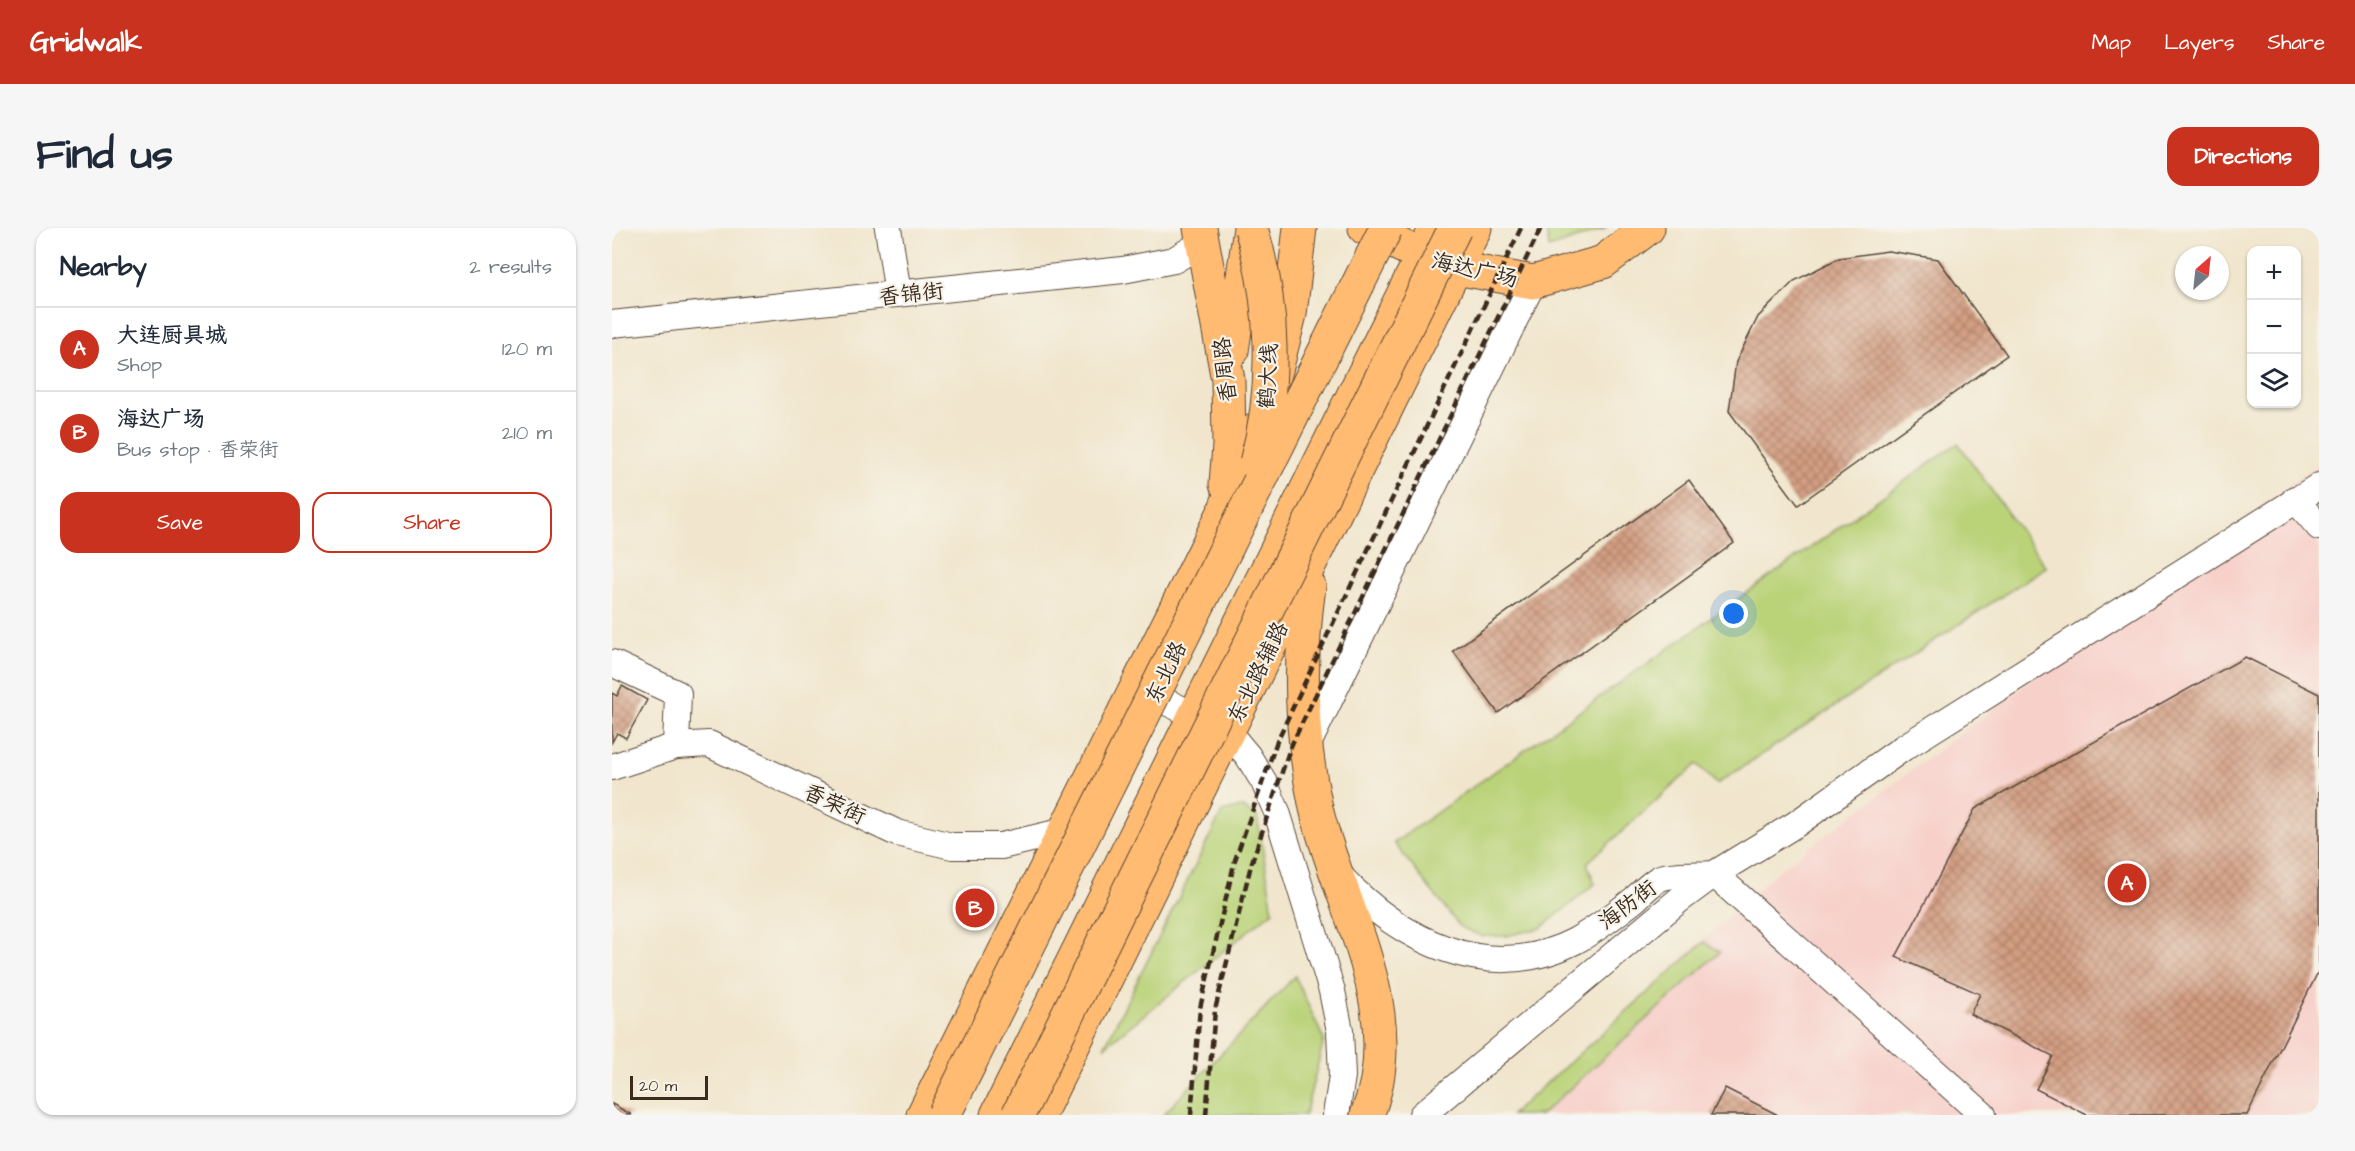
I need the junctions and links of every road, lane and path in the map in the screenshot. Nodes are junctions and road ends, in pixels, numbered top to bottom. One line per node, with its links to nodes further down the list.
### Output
1 (888, 228): 13 (street)
2 (1250, 228): 15 (main road); 18 (main road, 鹤大线, bridge)
3 (1300, 228): 18 (main road)
4 (1365, 228): 10 (main road, 海达广场)
5 (1386, 228): 18 (main road, 东北路, bridge)
6 (1455, 228): 34 (main road, bridge)
7 (1475, 228): 11 (main road, 东北路辅路)
8 (1648, 228): 12 (main road, 海达广场)
9 (1207, 233): 13 (street, 香锦街); 15 (main road, 香周路)
10 (1429, 242): 11 (main road, 海达广场); 23 (main road, 东北路)
11 (1456, 268): 12 (main road, 海达广场); 20 (main road, 东北路辅路)
12 (1533, 282): 26 (street)
13 (898, 294): 14 (street, 香锦街)
14 (612, 324)
15 (1228, 380): 18 (main road, 香周路)
16 (2319, 486): 17 (street)
17 (2295, 499): 19 (street); 30 (street)
18 (1231, 518): 22 (main road); 32 (main road, 东北路, bridge)
19 (2319, 527)
20 (1312, 561): 24 (main road, 东北路辅路); 26 (main road)
21 (612, 663): 25 (street)
22 (1137, 688): 23 (street); 28 (main road)
23 (1195, 716): 24 (street); 33 (main road, 东北路)
24 (1227, 732): 35 (main road, 东北路辅路); 36 (street)
25 (676, 746): 27 (street, 香荣街); 28 (street, 香荣街)
26 (1307, 746): 29 (main road)
27 (612, 767)
28 (1065, 831): 31 (main road)
29 (1337, 872): 30 (street, 海防街); 37 (main road)
30 (1714, 874): 38 (street, 海防街); 39 (street)
31 (923, 1115)
32 (944, 1115)
33 (997, 1115)
34 (1018, 1115)
35 (1039, 1115)
36 (1336, 1115)
37 (1367, 1115)
38 (1422, 1115)
39 (1983, 1115)

